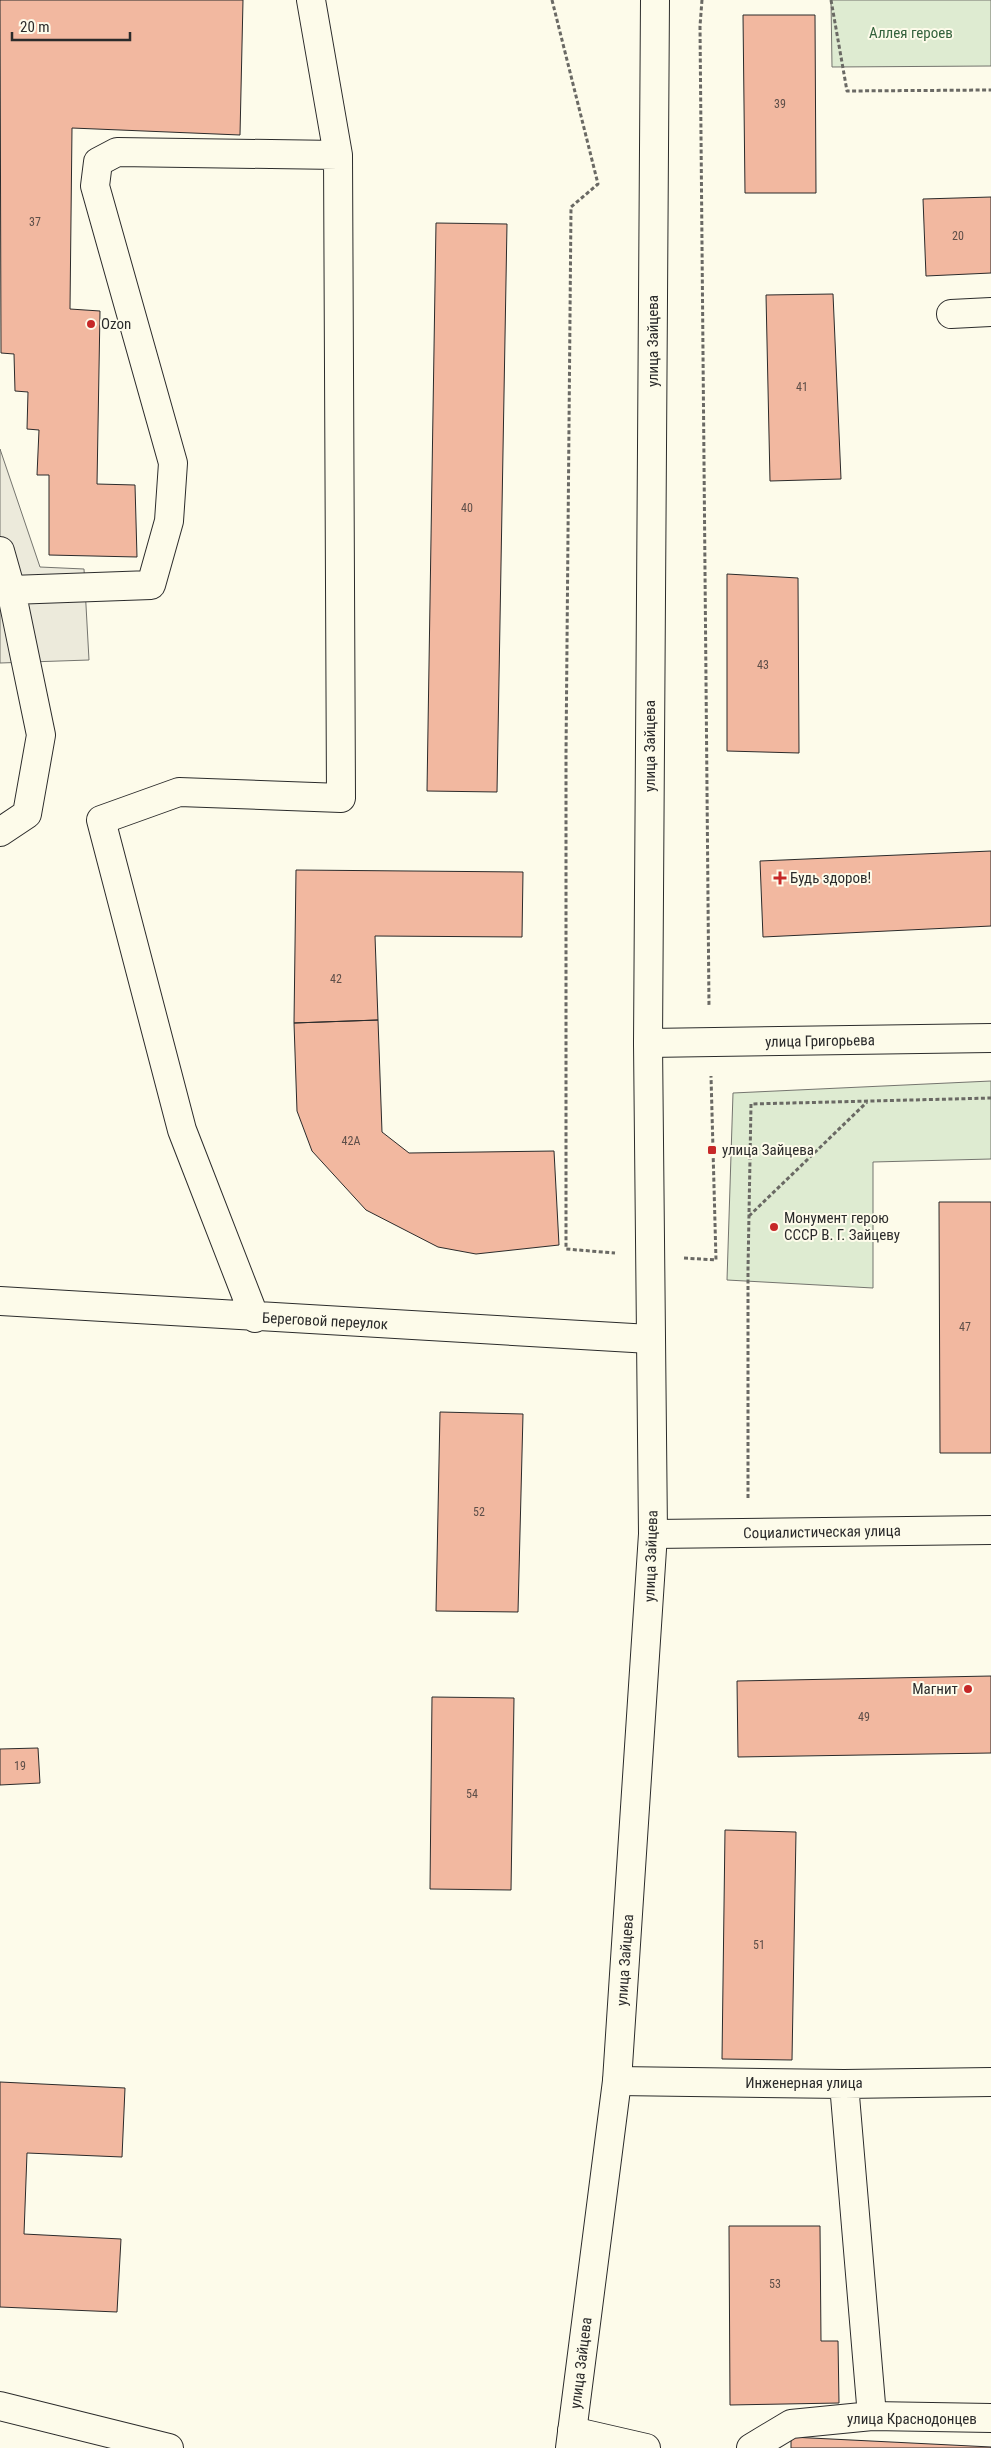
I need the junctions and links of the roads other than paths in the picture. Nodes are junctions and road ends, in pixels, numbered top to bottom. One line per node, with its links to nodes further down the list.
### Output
1 (311, 0): 3 (main road)
2 (655, 0): 10 (main road, улица Зайцева)
3 (338, 155): 7 (main road); 12 (main road)
4 (991, 312): 5 (main road)
5 (951, 314)
6 (0, 552): 7 (main road)
7 (11, 590): 8 (main road)
8 (0, 832)
9 (991, 1038): 10 (main road, улица Григорьева)
10 (648, 1043): 13 (main road, улица Зайцева)
11 (0, 1301): 12 (main road, Береговой переулок)
12 (255, 1318): 13 (main road, Береговой переулок)
13 (650, 1339): 15 (main road, улица Зайцева)
14 (991, 1530): 15 (main road, Социалистическая улица)
15 (653, 1534): 16 (main road, улица Зайцева)
16 (617, 2081): 18 (main road, Инженерная улица); 22 (main road, улица Зайцева)
17 (991, 2082): 18 (main road, Инженерная улица)
18 (844, 2084): 20 (main road)
19 (0, 2406): 23 (main road)
20 (872, 2416): 21 (main road, улица Краснодонцев); 25 (main road, улица Краснодонцев)
21 (991, 2418)
22 (571, 2439): 24 (main road)
23 (169, 2448)
24 (646, 2448)
25 (750, 2448)

